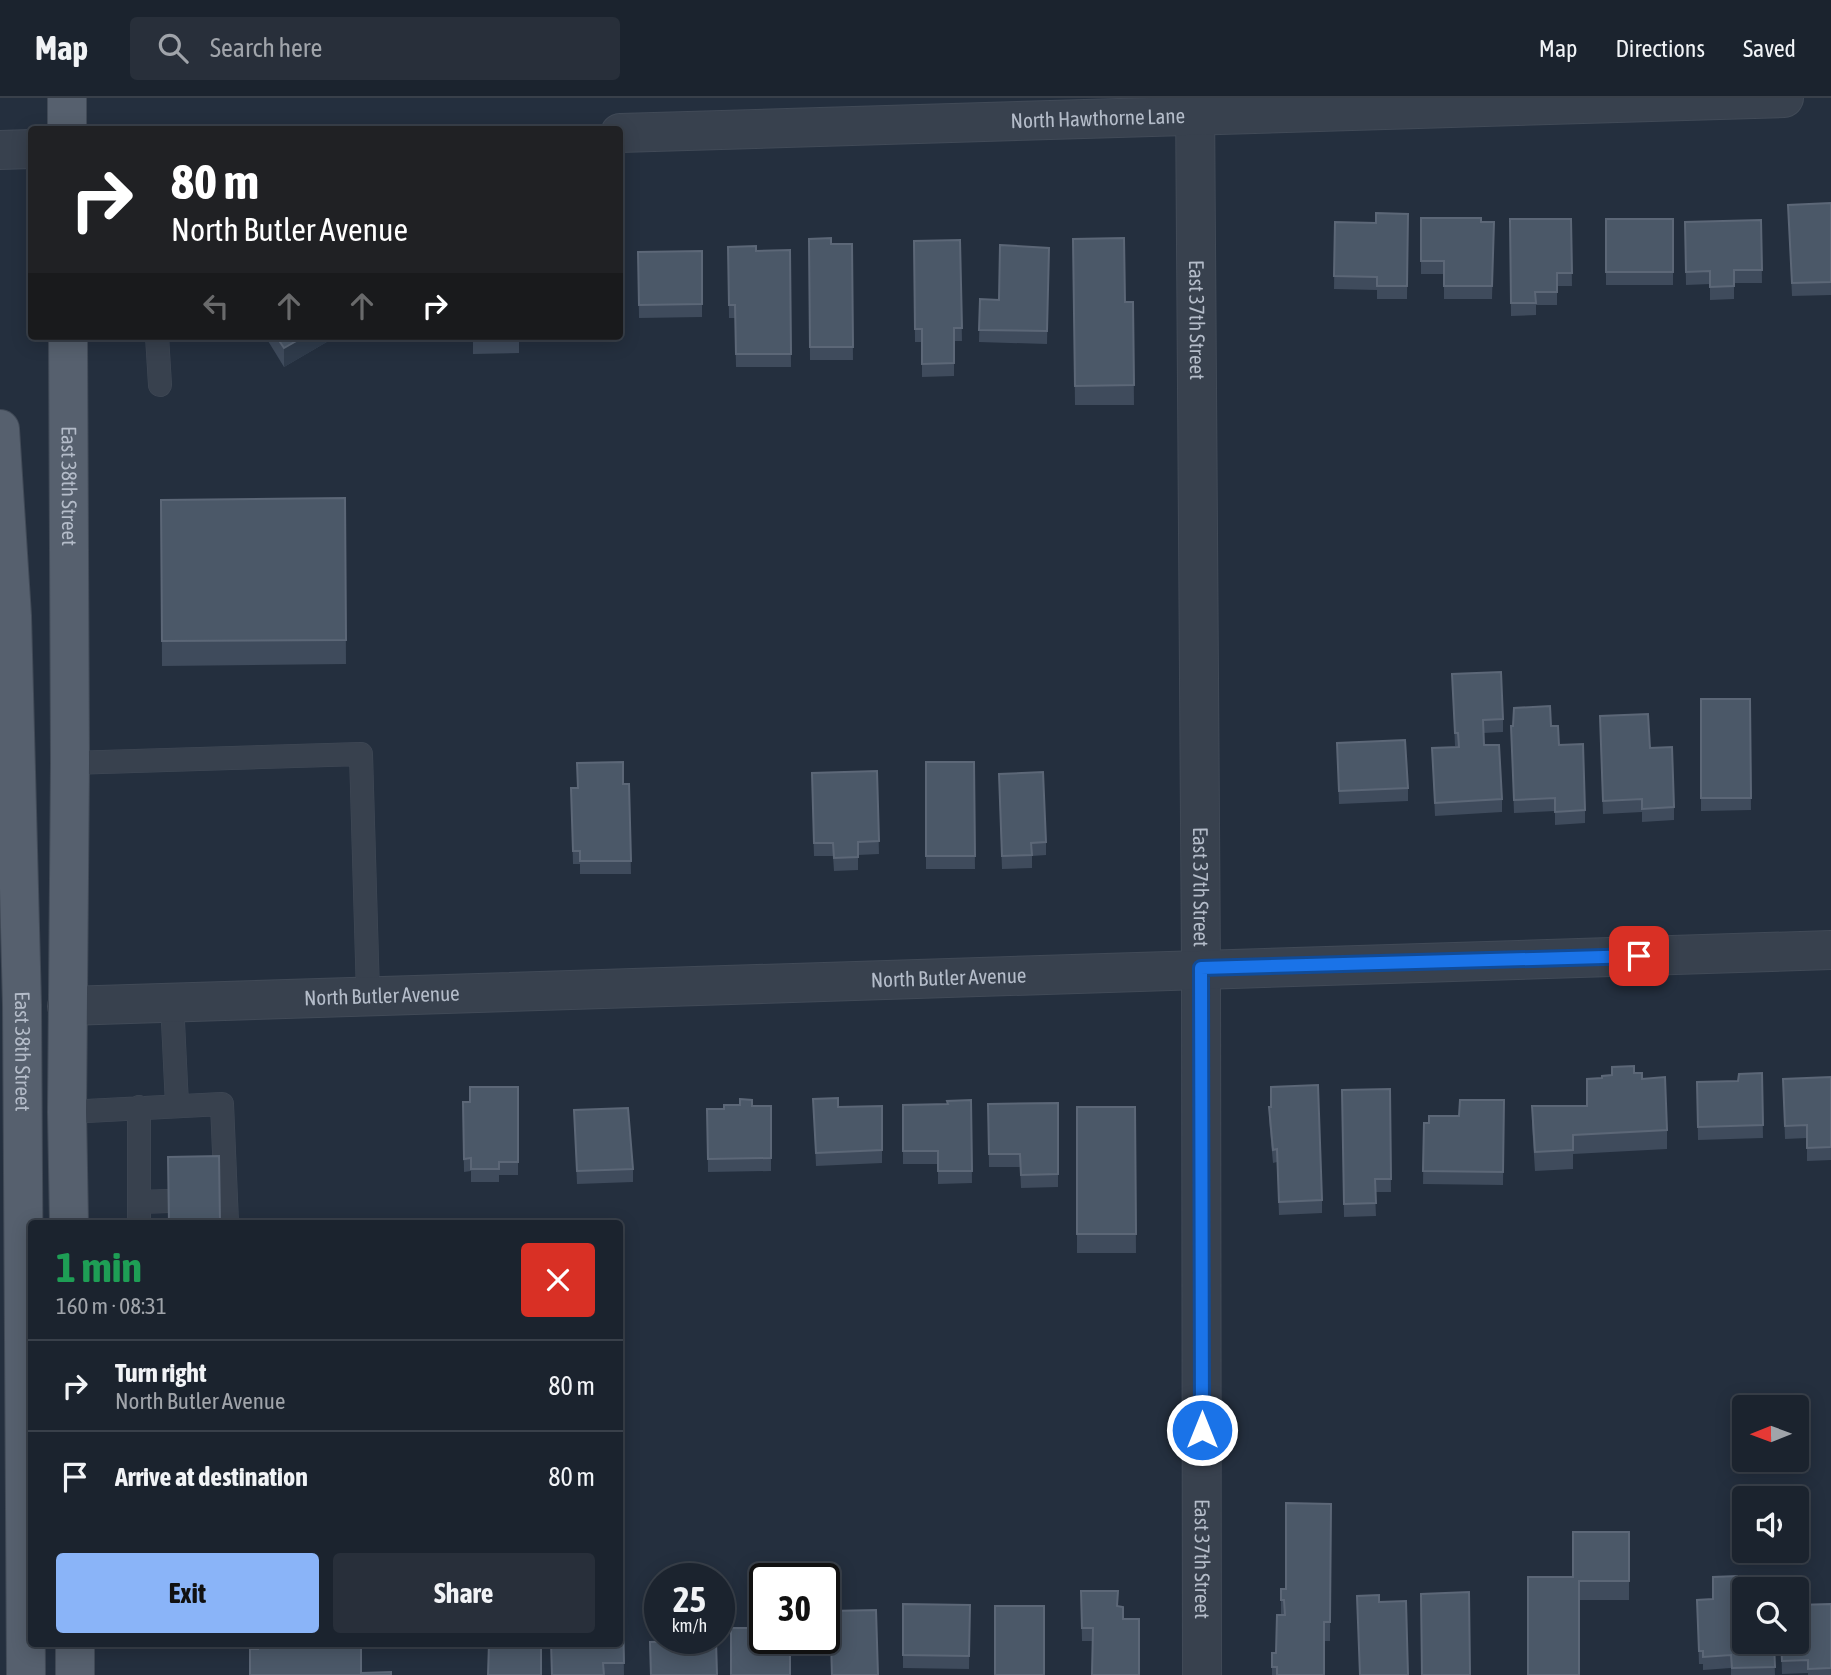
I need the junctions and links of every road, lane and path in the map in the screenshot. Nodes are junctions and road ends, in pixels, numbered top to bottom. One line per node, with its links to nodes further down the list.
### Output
1 (67, 98): 4 (main road)
2 (1784, 98): 3 (street, North Hawthorne Lane)
3 (1195, 107): 5 (street, North Hawthorne Lane); 14 (street, East 37th Street)
4 (67, 126)
5 (623, 132)
6 (28, 149): 7 (street)
7 (0, 150)
8 (68, 340): 12 (main road, East 38th Street)
9 (157, 340): 10 (lane)
10 (160, 386)
11 (0, 429): 17 (main road, East 38th Street)
12 (70, 763): 15 (lane); 18 (main road, East 38th Street)
13 (1831, 950): 14 (street, North Butler Avenue)
14 (1201, 968): 15 (street, North Butler Avenue); 29 (street, East 37th Street)
15 (368, 994): 16 (street, North Butler Avenue)
16 (172, 1001): 18 (street, North Butler Avenue); 19 (lane)
17 (11, 1005): 27 (main road, East 38th Street)
18 (66, 1006): 21 (main road, East 38th Street)
19 (177, 1105): 20 (lane); 25 (lane)
20 (139, 1107): 21 (lane); 23 (lane)
21 (66, 1112): 24 (main road, East 38th Street)
22 (169, 1201): 23 (lane)
23 (139, 1213)
24 (69, 1220)
25 (226, 1220)
26 (75, 1647): 28 (main road)
27 (26, 1675)
28 (75, 1675)
29 (1202, 1675)

